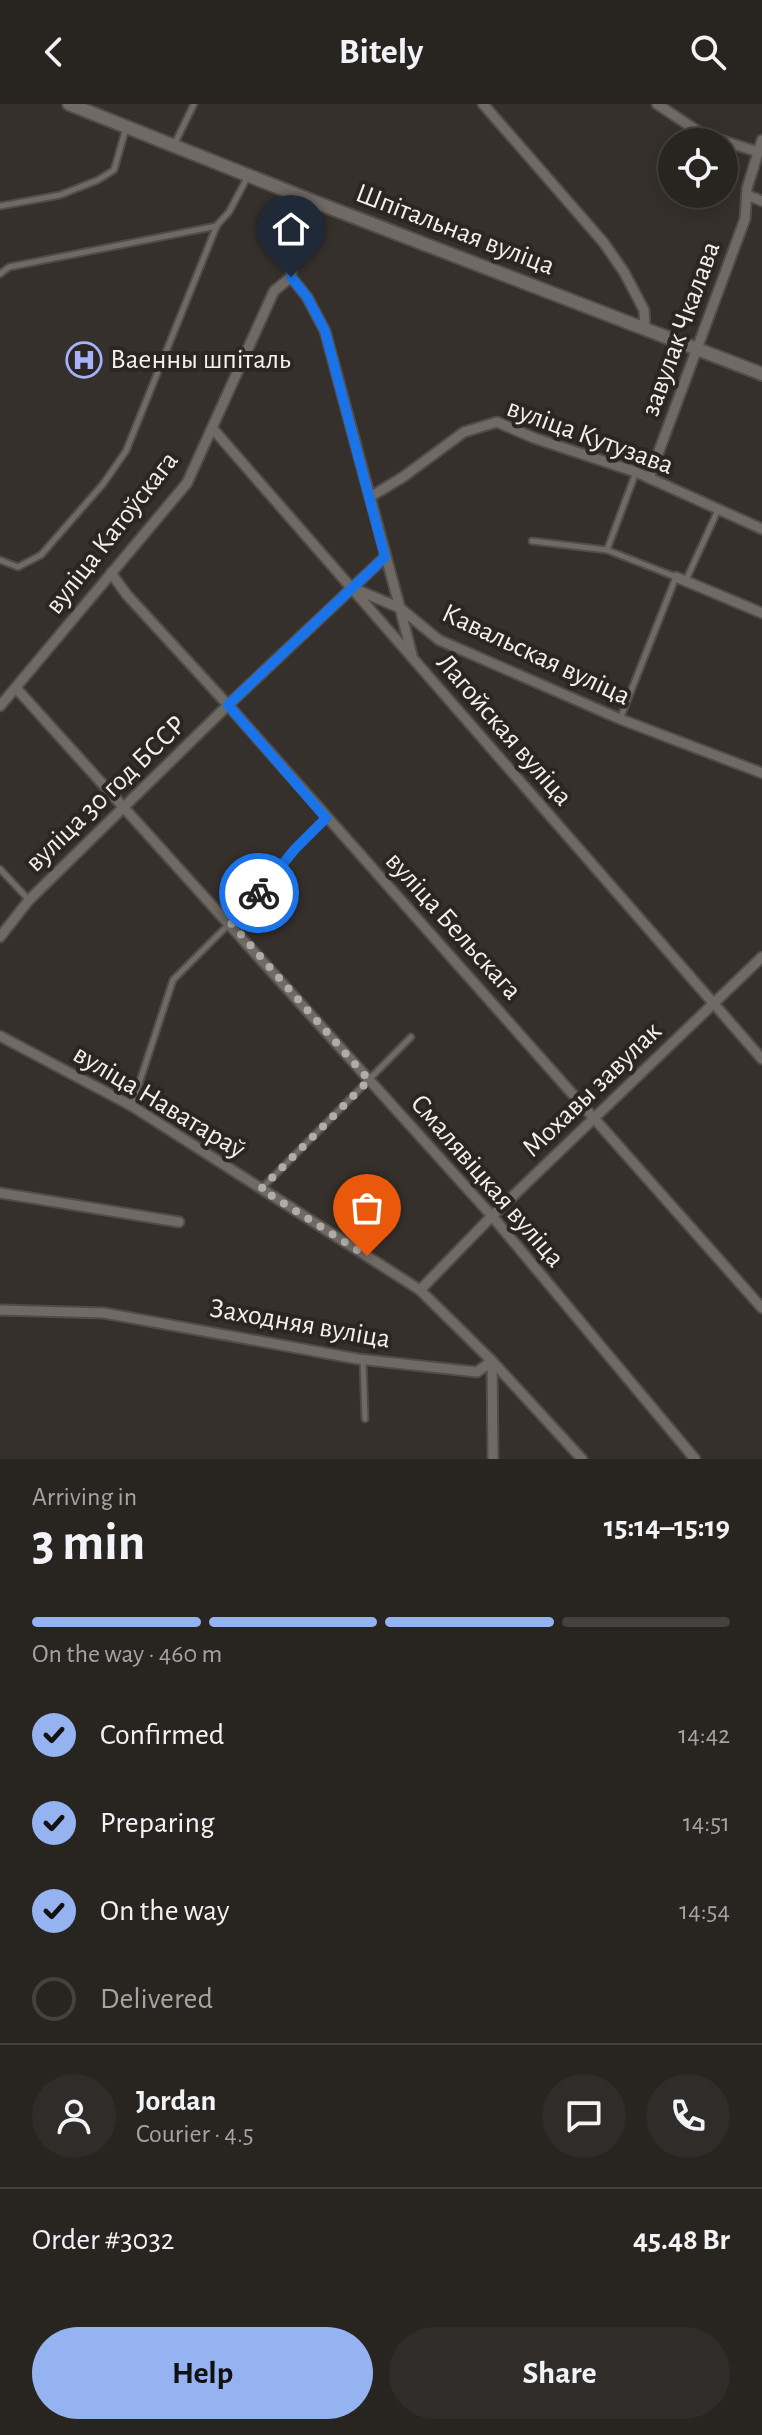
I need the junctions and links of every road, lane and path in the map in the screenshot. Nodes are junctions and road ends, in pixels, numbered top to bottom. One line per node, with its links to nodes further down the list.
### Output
1 (69, 104): 5 (main road, Шпітальная вуліца)
2 (194, 104): 7 (lane)
3 (483, 104): 17 (street)
4 (657, 104): 8 (street)
5 (126, 127): 7 (main road, Шпітальная вуліца); 13 (lane)
6 (762, 140): 8 (street)
7 (173, 146): 9 (main road, Шпітальная вуліца)
8 (758, 152): 10 (street, завулак Чкалава)
9 (248, 175): 12 (main road, Шпітальная вуліца); 14 (lane)
10 (747, 195): 11 (street); 18 (street, завулак Чкалава)
11 (762, 201)
12 (315, 202): 16 (street, вуліца Катоўскага); 17 (main road, Шпітальная вуліца)
13 (0, 206)
14 (217, 225): 15 (lane); 29 (lane)
15 (0, 274)
16 (291, 277): 20 (street, вуліца Катоўскага); 23 (street, Кавальская вуліца)
17 (645, 327): 18 (main road, Шпітальная вуліца)
18 (697, 348): 19 (main road, Шпітальная вуліца); 22 (street, завулак Чкалава)
19 (762, 374)
20 (213, 429): 30 (street, вуліца Катоўскага); 32 (street, Лагойская вуліца)
21 (636, 472): 22 (street, вуліца Кутузава); 23 (street, вуліца Кутузава); 27 (lane)
22 (649, 478): 24 (street, вуліца Кутузава)
23 (370, 497): 28 (street, Кавальская вуліца)
24 (718, 509): 25 (street, вуліца Кутузава); 31 (lane)
25 (762, 529)
26 (532, 541): 27 (lane)
27 (607, 550): 31 (lane)
28 (385, 557): 32 (street, вуліца 30 год БССР); 33 (street, Кавальская вуліца)
29 (0, 560)
30 (111, 573): 36 (street, вуліца Катоўскага); 37 (street, вуліца Бельскага)
31 (681, 578): 34 (street); 39 (lane)
32 (352, 588): 33 (street); 35 (street, Лагойская вуліца); 37 (street, вуліца 30 год БССР)
33 (400, 608): 35 (street); 39 (street, Кавальская вуліца)
34 (762, 613)
35 (414, 660): 48 (street, Лагойская вуліца)
36 (16, 688): 38 (street, вуліца Катоўскага); 41 (street, Смалявіцкая вуліца)
37 (228, 705): 41 (street, вуліца 30 год БССР); 42 (street, вуліца Бельскага)
38 (0, 706)
39 (620, 719): 40 (street, Кавальская вуліца)
40 (762, 773)
41 (124, 808): 44 (street, вуліца 30 год БССР); 45 (street, Смалявіцкая вуліца)
42 (326, 818): 45 (lane); 54 (street, вуліца Бельскага)
43 (0, 869): 44 (lane)
44 (29, 900): 46 (street, вуліца 30 год БССР)
45 (230, 922): 52 (street, Смалявіцкая вуліца); 53 (lane)
46 (0, 937)
47 (762, 957): 48 (street, Мохавы завулак)
48 (714, 1003): 51 (street, Лагойская вуліца); 54 (street, Мохавы завулак)
49 (0, 1036): 53 (street, вуліца Наватараў)
50 (411, 1037): 52 (lane)
51 (762, 1059)
52 (369, 1080): 55 (lane); 57 (street, Смалявіцкая вуліца)
53 (132, 1106): 55 (street, вуліца Наватараў)
54 (595, 1117): 57 (street, Мохавы завулак); 60 (street, вуліца Бельскага)
55 (261, 1189): 59 (street, вуліца Наватараў)
56 (0, 1193): 58 (street)
57 (492, 1216): 59 (street, Мохавы завулак); 67 (street, Смалявіцкая вуліца)
58 (179, 1222)
59 (420, 1290): 63 (street, вуліца Наватараў)
60 (762, 1308)
61 (0, 1310): 62 (street, Заходняя вуліца)
62 (363, 1359): 63 (street, Заходняя вуліца); 64 (lane)
63 (492, 1361): 65 (street); 66 (street, вуліца Наватараў)
64 (365, 1419)
65 (493, 1459)
66 (582, 1459)
67 (695, 1459)

